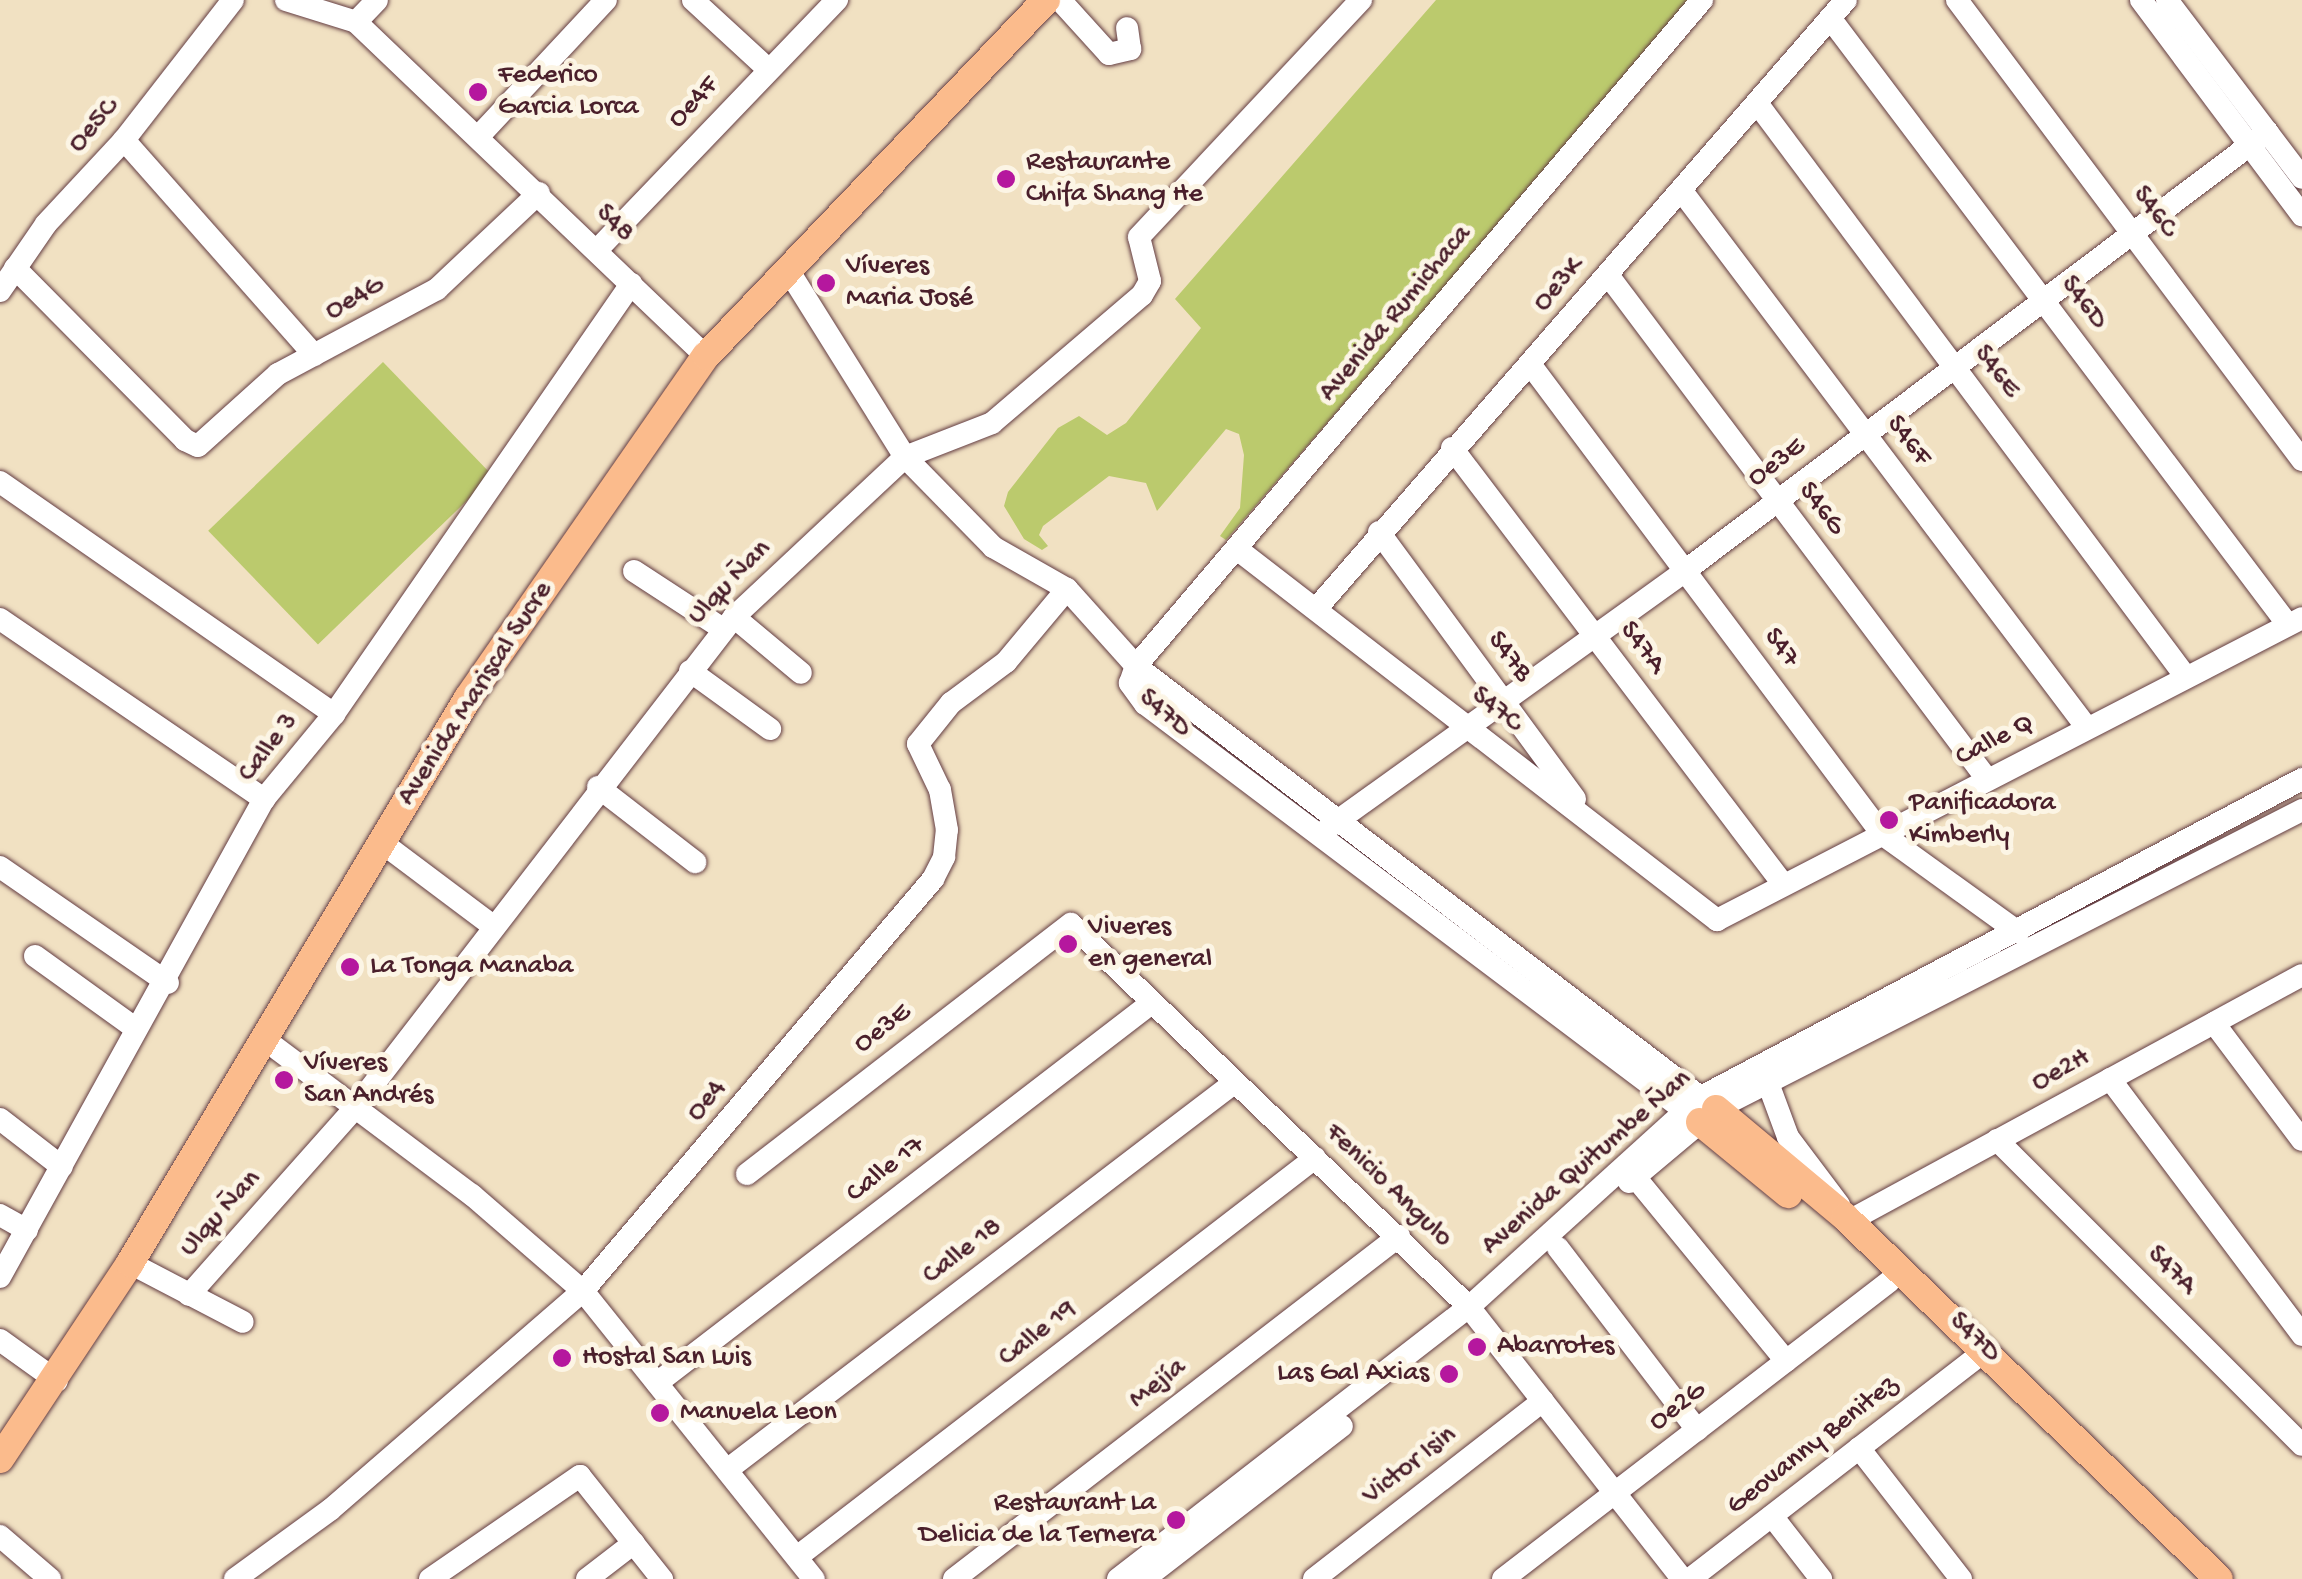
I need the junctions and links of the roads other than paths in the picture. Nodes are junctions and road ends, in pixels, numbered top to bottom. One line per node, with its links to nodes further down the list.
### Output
1 (233, 0): 22 (street, Oe5C)
2 (286, 0): 16 (street)
3 (377, 0): 16 (street)
4 (606, 0): 20 (street)
5 (693, 0): 18 (street)
6 (838, 0): 18 (street, Oe4F)
7 (1046, 0): 30 (main road, Avenida Mariscal Sucre)
8 (1060, 0): 17 (street)
9 (1702, 0): 46 (street, Avenida Rumichaca)
10 (1846, 0): 15 (street, Oe3K)
11 (1958, 0): 27 (street, S46C)
12 (2141, 0): 21 (street)
13 (2169, 0): 21 (street)
14 (1358, 1): 41 (street, Ulqu Ñan)
15 (1830, 18): 19 (street, Oe3K); 34 (street, S46D)
16 (356, 22): 20 (street, S48)
17 (1127, 28)
18 (768, 69): 28 (street, Oe4F)
19 (1756, 103): 24 (street, Oe3K); 38 (street, S46E)
20 (479, 136): 25 (street, S48)
21 (2258, 138): 23 (street); 26 (street); 27 (street, Oe3E)
22 (124, 140): 29 (street, Oe5C); 35 (street)
23 (2302, 178)
24 (1681, 190): 31 (street, Oe3K); 39 (street, S46F)
25 (539, 193): 28 (street, S48); 35 (street, Oe4G)
26 (2302, 214)
27 (2132, 233): 34 (street, Oe3E); 42 (street, S46C)
28 (598, 250): 32 (street, S48)
29 (15, 268): 33 (street, Oe5C); 35 (street, Oe4G)
30 (790, 273): 36 (main road, Avenida Mariscal Sucre); 41 (street)
31 (1608, 274): 37 (street, Oe3K); 44 (street, S46G)
32 (631, 284): 36 (street, S48); 60 (street, Calle 3)
33 (0, 291)
34 (2044, 300): 38 (street, Oe3E); 52 (street, S46D)
35 (314, 356)
36 (706, 356): 73 (main road, Avenida Mariscal Sucre)
37 (1530, 364): 40 (street, Oe3K); 47 (street, S47)
38 (1954, 367): 39 (street, Oe3E); 58 (street, S46E)
39 (1865, 434): 44 (street, Oe3E); 62 (street, S46F)
40 (1452, 448): 45 (street, Oe3K); 54 (street, S47A)
41 (905, 457): 49 (street); 53 (street, Ulqu Ñan)
42 (2302, 460)
43 (0, 482): 60 (street)
44 (1777, 500): 47 (street, Oe3E); 65 (street, S46G)
45 (1379, 532): 50 (street, Oe3K); 59 (street, S47B)
46 (1237, 548): 50 (street, S47C); 55 (street, Avenida Rumichaca)
47 (1686, 570): 54 (street, Oe3E); 71 (street, S47)
48 (634, 571): 53 (street)
49 (1067, 589): 55 (street); 108 (street, Oe4)
50 (1316, 609): 61 (street, S47C)
51 (0, 620): 67 (street)
52 (2295, 621): 58 (street, Calle Q)
53 (728, 623): 56 (street, Ulqu Ñan); 57 (street)
54 (1595, 636): 59 (street, Oe3E); 76 (street, S47A)
55 (1136, 666): 69 (street, S47D); 72 (street, S47D)
56 (690, 672): 63 (street); 66 (street, Ulqu Ñan)
57 (801, 673)
58 (2186, 677): 62 (street, Calle Q)
59 (1505, 702): 61 (street, Oe3E); 70 (street, S47B)
60 (334, 714): 67 (street, Calle 3)
61 (1470, 727): 69 (street, Oe3E); 70 (street, S47C)
62 (2087, 728): 65 (street, Calle Q)
63 (770, 730)
64 (2302, 778): 80 (street, Avenida Quitumbe Ñan)
65 (1987, 779): 71 (street, Calle Q)
66 (598, 787): 74 (street); 78 (street, Ulqu Ñan)
67 (264, 798): 83 (street, Calle 3)
68 (2302, 810): 90 (street, Avenida Quitumbe Ñan)
69 (1340, 820): 72 (street, Oe3E); 92 (street, S47D)
70 (1590, 820): 77 (street, S47C)
71 (1882, 834): 76 (street, Calle Q); 80 (street, S47)
72 (1318, 835): 92 (street, S47D)
73 (381, 842): 78 (street); 87 (main road, Avenida Mariscal Sucre)
74 (695, 862)
75 (0, 867): 83 (street)
76 (1783, 884): 77 (street, Calle Q)
77 (1717, 920)
78 (493, 926): 91 (street, Ulqu Ñan)
79 (1055, 930): 84 (street, Fenicio Angulo); 98 (street, Oe3E)
80 (2018, 932): 92 (street, Avenida Quitumbe Ñan)
81 (35, 956): 86 (street)
82 (2302, 975): 85 (street, Oe2H)
83 (168, 983): 86 (street, Calle 3)
84 (1150, 1004): 89 (street, Fenicio Angulo); 117 (street, Calle 17)
85 (2214, 1023): 88 (street, Oe2H); 95 (street)
86 (135, 1028): 97 (street, Calle 3)
87 (264, 1040): 91 (street); 105 (main road, Avenida Mariscal Sucre)
88 (2110, 1079): 94 (street, Oe2H); 112 (street)
89 (1236, 1082): 96 (street, Fenicio Angulo); 124 (street, Calle 18)
90 (1768, 1083): 92 (street, Avenida Quitumbe Ñan); 101 (street)
91 (356, 1107): 108 (street); 109 (street, Ulqu Ñan)
92 (1700, 1110): 99 (street, Avenida Quitumbe Ñan); 101 (main road, S47D); 107 (main road, S47D); 110 (street, Avenida Quitumbe Ñan)
93 (0, 1120): 97 (street)
94 (1997, 1140): 101 (street, Oe2H); 121 (street, S47A)
95 (2302, 1140)
96 (1315, 1158): 103 (street, Fenicio Angulo); 129 (street, Calle 19)
97 (62, 1167): 102 (street, Calle 3)
98 (747, 1174)
99 (1635, 1177): 104 (street, Avenida Quitumbe Ñan); 115 (street)
100 (0, 1215): 102 (street)
101 (1847, 1219): 119 (main road, S47D)
102 (27, 1230): 106 (street, Calle 3)
103 (1399, 1236): 110 (street, Fenicio Angulo); 136 (street, Mejía)
104 (1558, 1248): 110 (street, Avenida Quitumbe Ñan); 120 (street)
105 (130, 1263): 109 (street); 116 (main road, Avenida Mariscal Sucre)
106 (0, 1278)
107 (1888, 1282): 114 (main road, S47D); 115 (street, Oe2G)
108 (583, 1291): 117 (street); 131 (street, Oe4)
109 (189, 1295): 111 (street)
110 (1474, 1313): 118 (street, Fenicio Angulo); 137 (street, Avenida Quitumbe Ñan); 138 (street, Avenida Quitumbe Ñan)
111 (244, 1322)
112 (2302, 1335)
113 (0, 1340): 116 (street)
114 (1974, 1360): 119 (main road, S47D); 122 (street, Geovanny Benitez)
115 (1786, 1361): 120 (street, Oe2G)
116 (57, 1381): 123 (main road, Avenida Mariscal Sucre)
117 (657, 1383): 124 (street)
118 (1543, 1401): 125 (street, Fenicio Angulo); 139 (street, Victor Isin)
119 (2042, 1416): 145 (main road, S47D); 146 (main road, S47D)
120 (1697, 1430): 125 (street, Oe2G)
121 (2302, 1446)
122 (1859, 1448): 126 (street, Geovanny Benitez); 144 (street)
123 (0, 1459)
124 (727, 1470): 129 (street)
125 (1615, 1493): 140 (street, Oe2G); 141 (street, Fenicio Angulo)
126 (1772, 1516): 142 (street, Geovanny Benitez); 143 (street)
127 (0, 1536): 130 (street)
128 (634, 1543): 132 (street); 133 (street); 134 (street)
129 (797, 1557): 135 (street)
130 (50, 1579)
131 (235, 1579)
132 (430, 1579)
133 (587, 1579)
134 (662, 1579)
135 (814, 1579)
136 (954, 1579)
137 (1118, 1579)
138 (1144, 1579)
139 (1314, 1579)
140 (1503, 1579)
141 (1682, 1579)
142 (1690, 1579)
143 (1821, 1579)
144 (1962, 1579)
145 (2192, 1579)
146 (2219, 1579)

